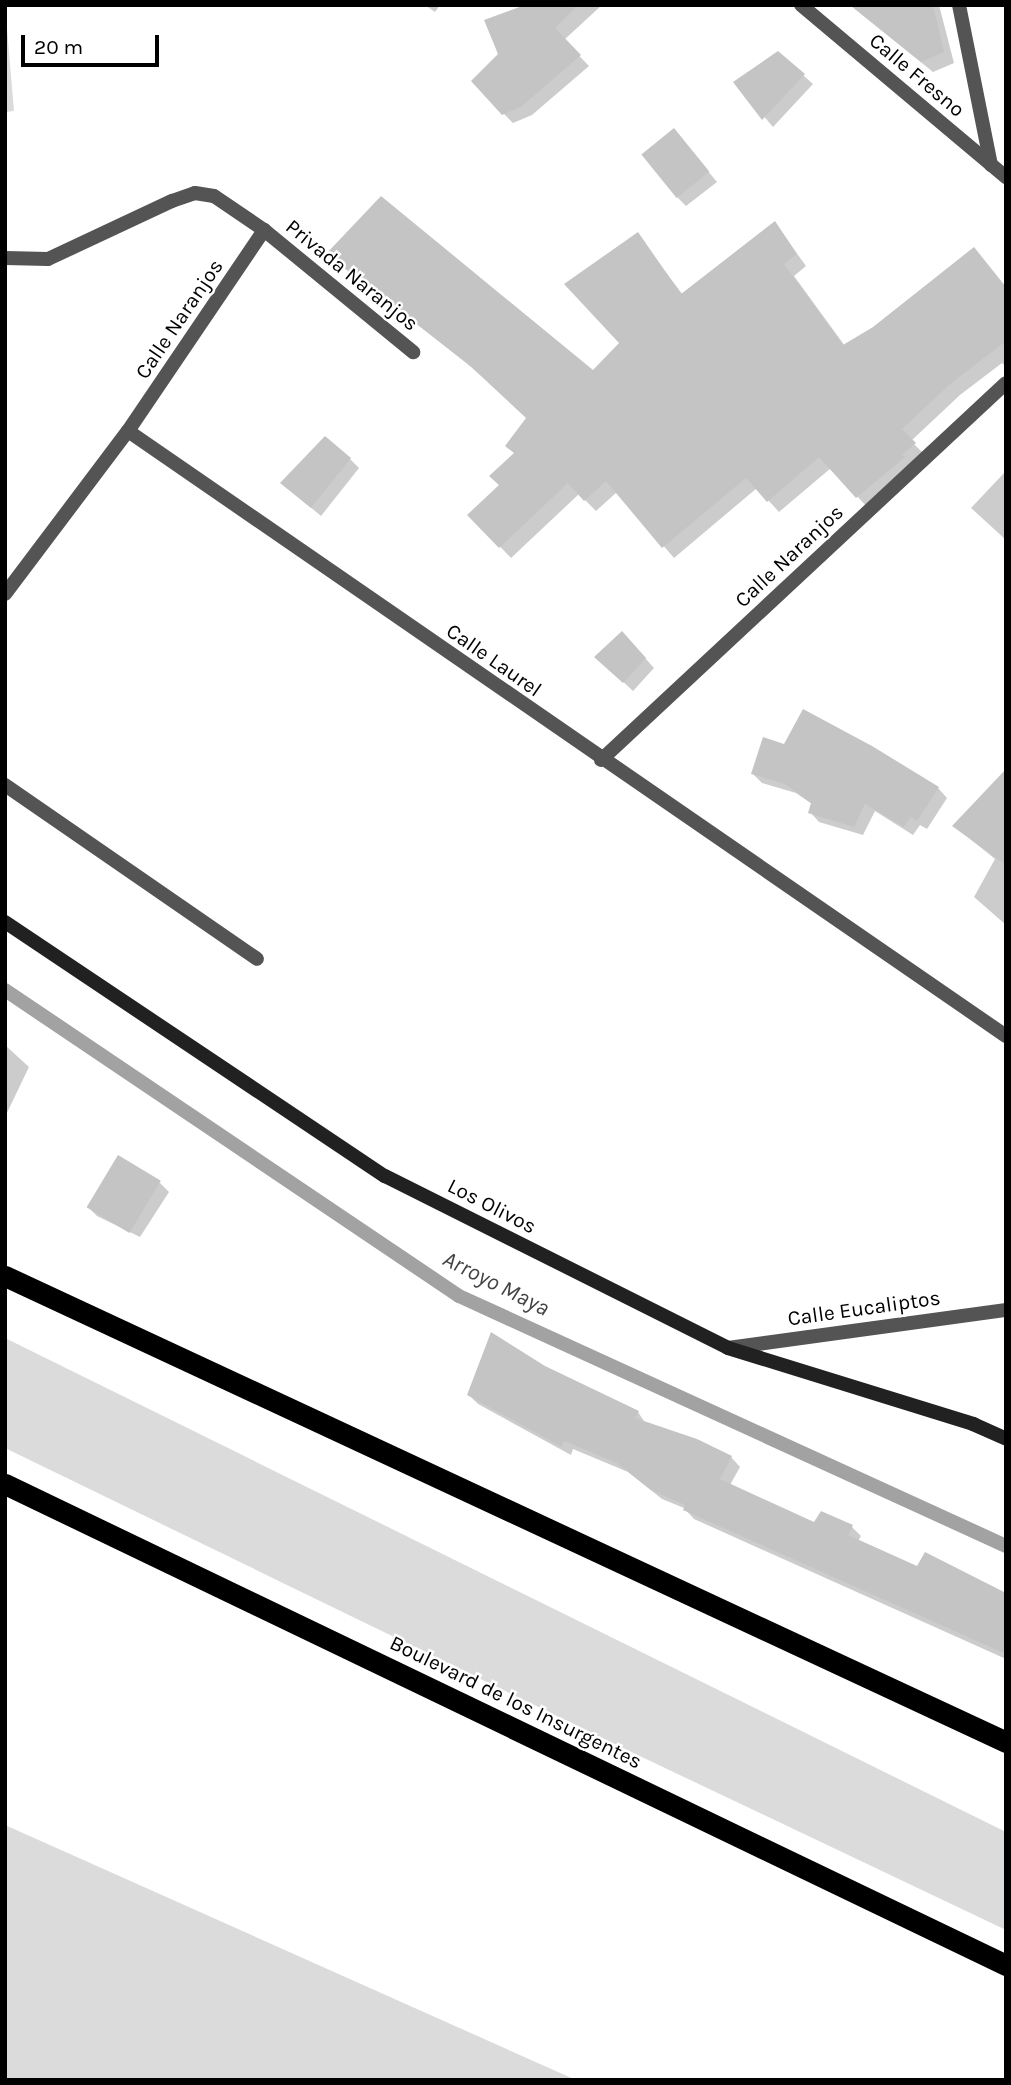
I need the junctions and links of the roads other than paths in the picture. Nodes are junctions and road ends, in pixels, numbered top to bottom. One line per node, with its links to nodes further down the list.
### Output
1 (801, 5): 3 (street, Calle Fresno)
2 (959, 5): 3 (street)
3 (991, 165): 4 (street, Calle Fresno)
4 (1006, 177)
5 (264, 230): 6 (street, Privada Naranjos); 7 (street, Privada Naranjos); 9 (street, Calle Naranjos)
6 (5, 258)
7 (414, 352)
8 (1006, 383): 11 (street, Calle Naranjos)
9 (128, 431): 10 (street); 11 (street, Calle Laurel)
10 (5, 594)
11 (601, 760): 15 (street, Calle Laurel)
12 (5, 785): 14 (street)
13 (5, 922): 18 (street, Los Olivos)
14 (257, 959)
15 (1006, 1036)
16 (5, 1276): 21 (highway)
17 (1006, 1310): 18 (street, Calle Eucaliptos)
18 (728, 1348): 19 (street, Los Olivos)
19 (1006, 1438)
20 (5, 1484): 22 (highway, Boulevard de los Insurgentes)
21 (1006, 1742)
22 (1006, 1965)

